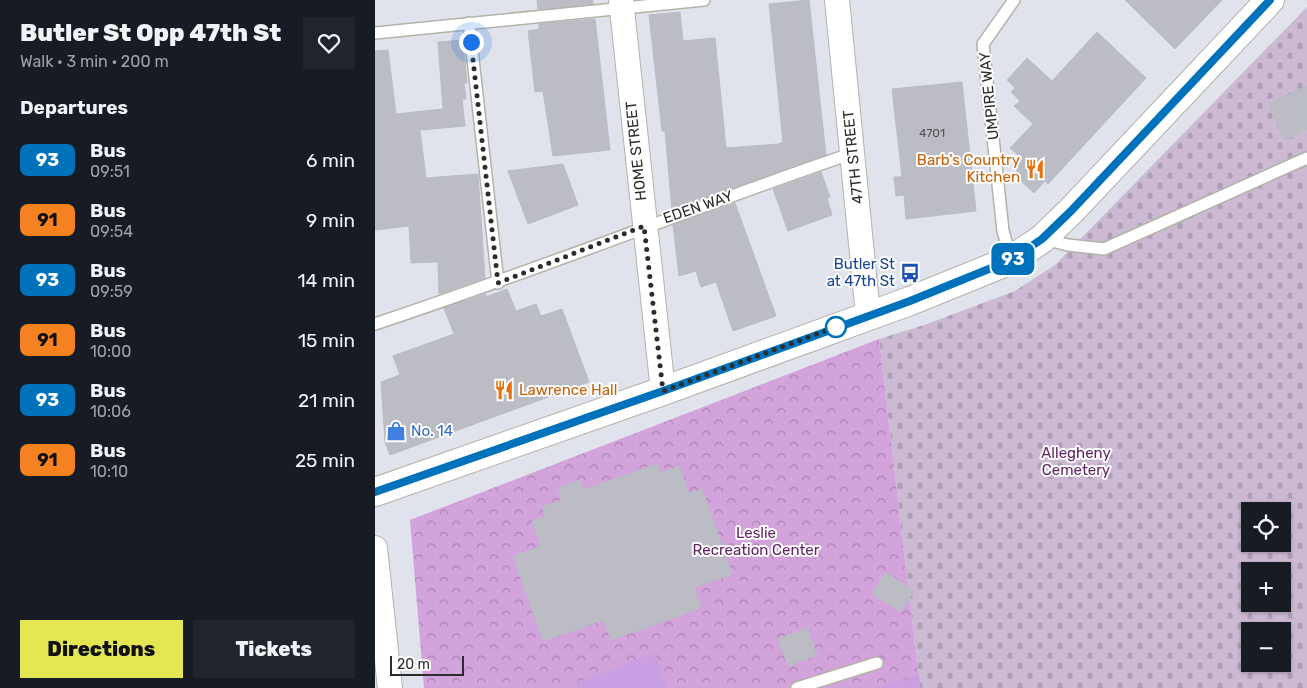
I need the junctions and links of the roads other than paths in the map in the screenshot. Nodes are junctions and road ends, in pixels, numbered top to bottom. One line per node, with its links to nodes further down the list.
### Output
1 (704, 0): 5 (lane)
2 (837, 0): 8 (street, 47TH STREET)
3 (1013, 0): 12 (lane, UMPIRE WAY)
4 (1270, 0): 11 (main road)
5 (621, 4): 6 (lane); 10 (street, HOME STREET)
6 (469, 23): 7 (lane); 13 (lane)
7 (375, 32)
8 (853, 153): 10 (lane, EDEN WAY); 14 (street, 47TH STREET)
9 (1307, 158): 11 (lane)
10 (644, 226): 13 (lane, EDEN WAY); 16 (street, HOME STREET)
11 (1042, 239): 12 (main road)
12 (1011, 260): 14 (main road)
13 (498, 283): 15 (lane, EDEN WAY)
14 (868, 315): 16 (main road)
15 (375, 324)
16 (663, 391): 17 (main road)
17 (375, 492)
18 (375, 548): 20 (street)
19 (877, 664): 21 (lane)
20 (390, 688)
21 (797, 688)

